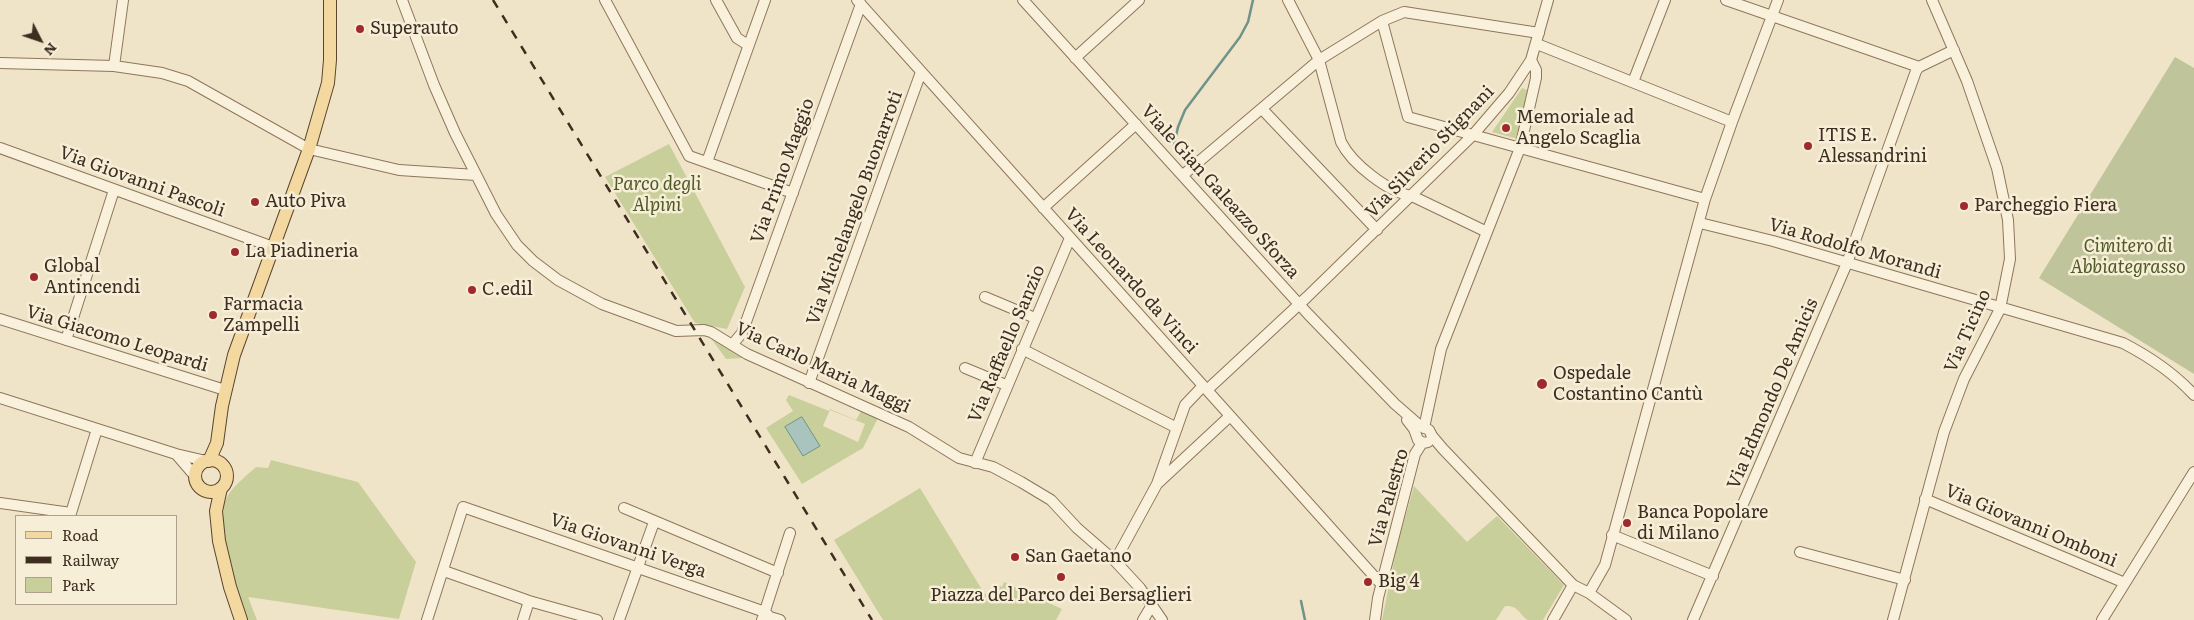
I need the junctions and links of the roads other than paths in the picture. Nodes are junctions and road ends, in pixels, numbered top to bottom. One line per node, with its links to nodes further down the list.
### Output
1 (123, 0): 25 (street)
2 (330, 0): 35 (main road)
3 (402, 0): 37 (street, Via Carlo Maria Maggi)
4 (605, 0): 36 (street)
5 (716, 0): 19 (street)
6 (764, 0): 19 (street)
7 (1023, 0): 21 (street, Viale Gian Galeazzo Sforza)
8 (1139, 0): 21 (street)
9 (1288, 0): 22 (street)
10 (1548, 0): 18 (street, Via Silverio Stignani)
11 (1665, 0): 28 (street)
12 (1726, 0): 16 (street)
13 (1778, 0): 16 (street)
14 (1932, 0): 20 (street, Via Ticino)
15 (859, 2): 27 (street, Via Leonardo da Vinci); 40 (street, Via Primo Maggio)
16 (1772, 16): 26 (street); 30 (street)
17 (1382, 20): 18 (street); 22 (street); 32 (street)
18 (1538, 39): 23 (street, Via Silverio Stignani); 28 (street)
19 (748, 45): 36 (street)
20 (1954, 50): 26 (street); 52 (street, Via Ticino)
21 (1075, 58): 31 (street, Viale Gian Galeazzo Sforza)
22 (1320, 60): 29 (street); 41 (street)
23 (1531, 60): 32 (street, Via Silverio Stignani); 34 (street, Via Palestro)
24 (0, 63): 25 (street)
25 (114, 66): 35 (street)
26 (1919, 67): 49 (street, Via Edmondo De Amicis)
27 (921, 72): 43 (street, Via Leonardo da Vinci); 59 (street, Via Michelangelo Buonarroti)
28 (1633, 82): 30 (street)
29 (1262, 109): 38 (street); 45 (street)
30 (1732, 122): 42 (street)
31 (1136, 124): 38 (street, Viale Gian Galeazzo Sforza); 43 (street)
32 (1473, 135): 34 (street); 41 (street, Via Silverio Stignani)
33 (0, 148): 39 (street, Via Giovanni Pascoli)
34 (1520, 148): 42 (street); 46 (street, Via Palestro)
35 (309, 149): 37 (street); 48 (main road)
36 (707, 162): 40 (street)
37 (476, 175): 56 (street, Via Carlo Maria Maggi)
38 (1182, 176): 51 (street, Viale Gian Galeazzo Sforza)
39 (114, 190): 48 (street, Via Giovanni Pascoli); 55 (street)
40 (793, 193): 56 (street, Via Primo Maggio)
41 (1412, 196): 45 (street, Via Silverio Stignani); 46 (street)
42 (1705, 199): 44 (street)
43 (1043, 208): 47 (street, Via Leonardo da Vinci)
44 (1700, 223): 49 (street, Via Rodolfo Morandi); 85 (street)
45 (1377, 230): 51 (street, Via Silverio Stignani)
46 (1486, 232): 68 (street, Via Palestro)
47 (1070, 238): 53 (street, Via Raffaello Sanzio); 61 (street, Via Leonardo da Vinci)
48 (273, 247): 62 (main road)
49 (1847, 263): 52 (street, Via Rodolfo Morandi); 91 (street, Via Edmondo De Amicis)
50 (985, 297): 53 (street)
51 (1300, 304): 61 (street, Via Silverio Stignani); 68 (street, Viale Gian Galeazzo Sforza)
52 (2000, 309): 63 (street, Via Rodolfo Morandi); 79 (street, Via Ticino)
53 (1035, 318): 57 (street, Via Raffaello Sanzio)
54 (0, 319): 55 (street, Via Giacomo Leopardi)
55 (66, 340): 62 (street, Via Giacomo Leopardi)
56 (732, 345): 59 (street, Via Carlo Maria Maggi)
57 (1022, 349): 60 (street, Via Raffaello Sanzio); 66 (street)
58 (965, 368): 60 (street)
59 (809, 383): 72 (street, Via Carlo Maria Maggi)
60 (1006, 385): 72 (street, Via Raffaello Sanzio)
61 (1205, 388): 65 (street, Via Leonardo da Vinci); 66 (street, Via Silverio Stignani)
62 (225, 390): 69 (main road)
63 (2194, 394)
64 (0, 398): 67 (street)
65 (1230, 416): 76 (street); 94 (street, Via Leonardo da Vinci)
66 (1177, 428): 76 (street, Via Silverio Stignani)
67 (97, 429): 70 (street); 80 (street)
68 (1424, 437): 94 (street, Via Palestro); 95 (street, Viale Gian Galeazzo Sforza)
69 (216, 443): 71 (main road); 73 (main road)
70 (176, 454): 71 (street); 75 (street)
71 (207, 461): 73 (main road); 75 (main road)
72 (975, 463): 87 (street, Via Carlo Maria Maggi)
73 (222, 465): 77 (main road)
74 (2194, 472): 93 (street)
75 (195, 476): 78 (main road)
76 (1157, 484): 87 (street)
77 (221, 488): 78 (main road); 82 (main road)
78 (204, 490): 82 (main road)
79 (1925, 499): 92 (street, Via Ticino); 93 (street, Via Giovanni Omboni)
80 (0, 504)
81 (624, 508): 83 (street)
82 (216, 511): 100 (main road)
83 (654, 522): 88 (street); 90 (street)
84 (790, 533): 90 (street)
85 (1612, 535): 91 (street); 96 (street)
86 (1800, 552): 92 (street)
87 (1115, 561): 98 (street, Via Carlo Maria Maggi)
88 (637, 566): 89 (street, Via Giovanni Verga); 99 (street, Via Giovanni Verga); 104 (street)
89 (444, 571): 97 (street); 101 (street)
90 (778, 573): 99 (street)
91 (1713, 576): 111 (street, Via Edmondo De Amicis)
92 (1905, 580): 112 (street, Via Ticino)
93 (2125, 583): 113 (street)
94 (1381, 584): 108 (street, Via Palestro)
95 (1573, 586): 96 (street); 109 (street)
96 (1589, 593): 110 (street)
97 (529, 601): 102 (street); 103 (street)
98 (1152, 605): 106 (street); 107 (street, Via Carlo Maria Maggi)
99 (764, 616): 105 (street, Via Giovanni Verga)
100 (242, 620)
101 (427, 620)
102 (523, 620)
103 (597, 620)
104 (619, 620)
105 (780, 620)
106 (1143, 620)
107 (1162, 620)
108 (1375, 620)
109 (1553, 620)
110 (1626, 620)
111 (1693, 620)
112 (1893, 620)
113 (2102, 620)

